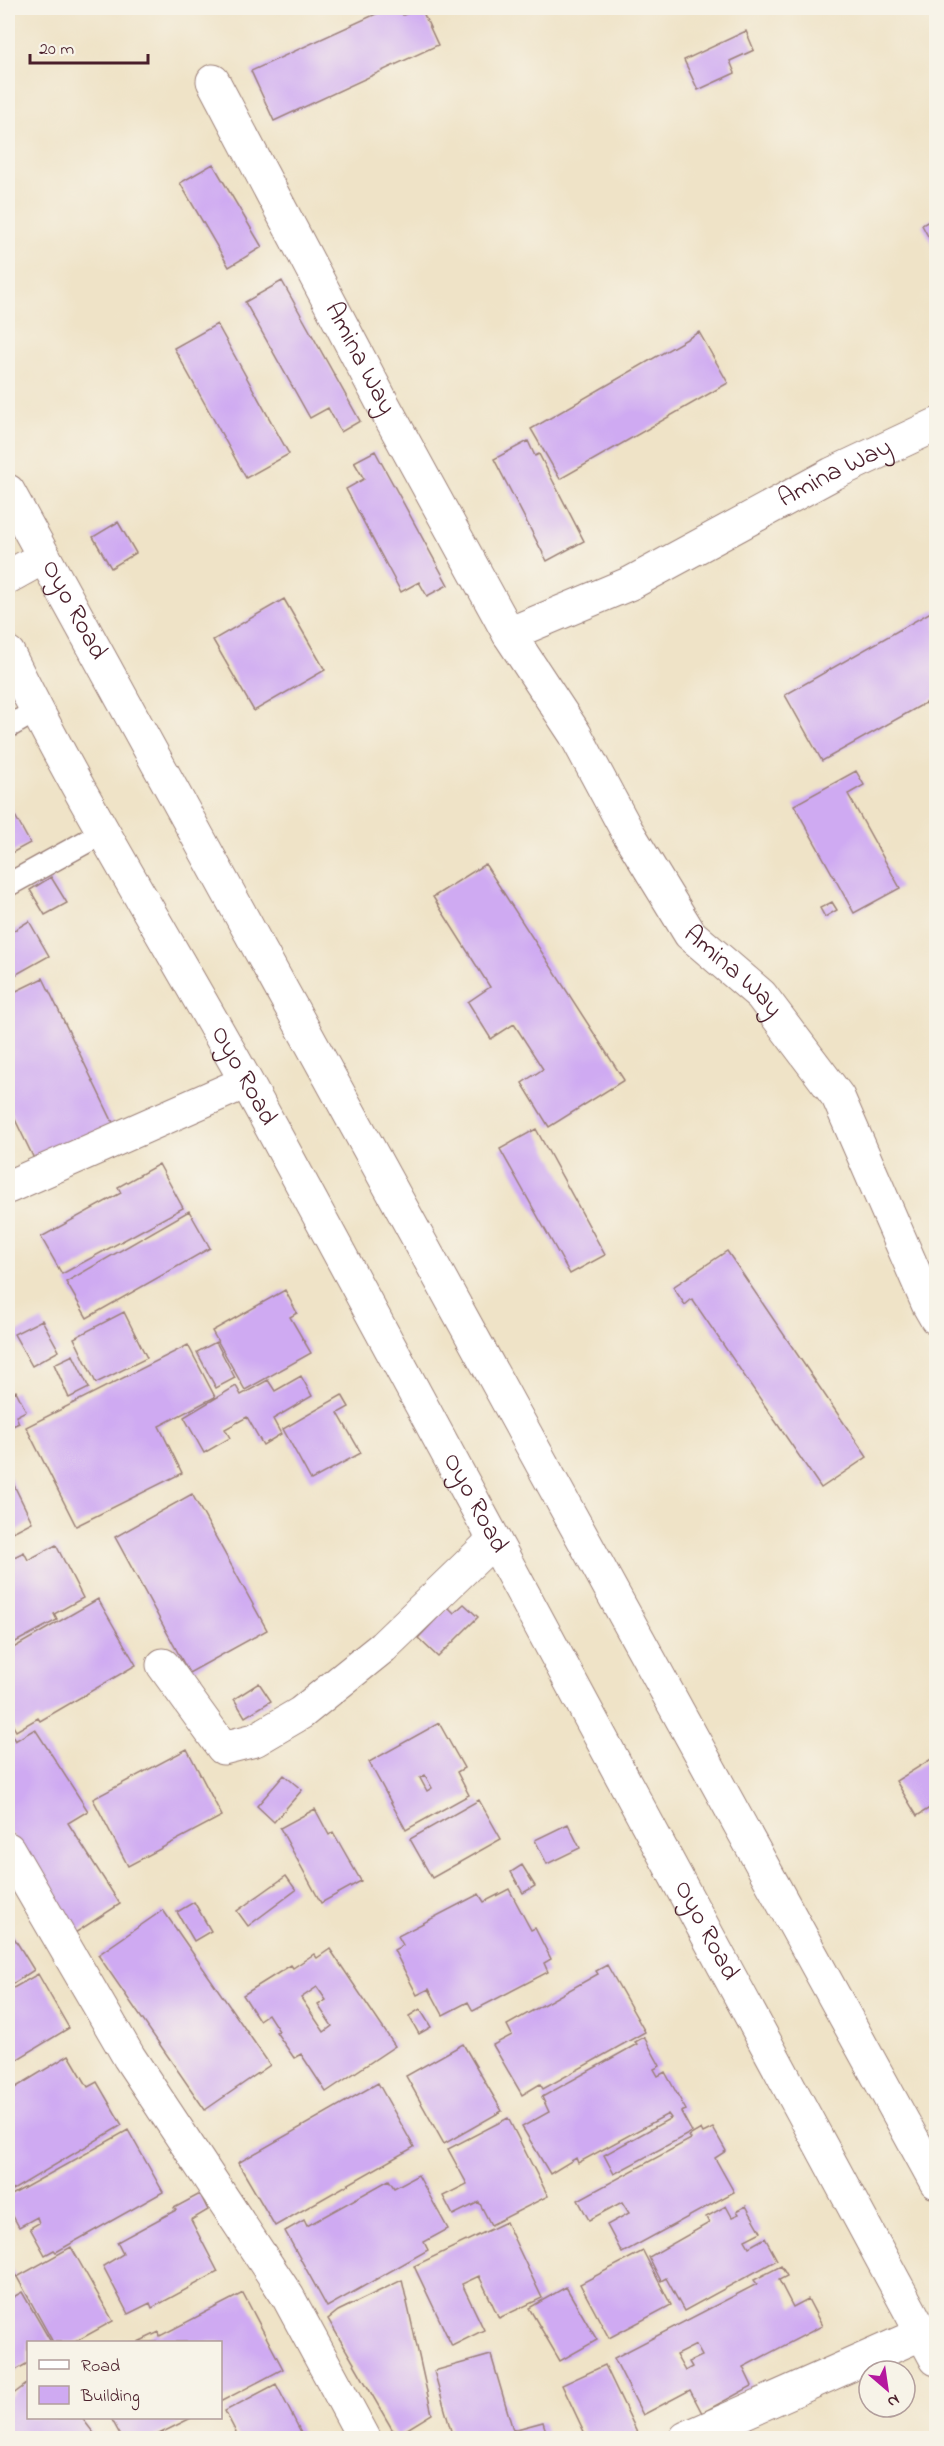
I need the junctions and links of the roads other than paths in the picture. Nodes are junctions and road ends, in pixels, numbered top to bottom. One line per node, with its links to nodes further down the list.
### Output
1 (213, 81): 6 (main road, Amina Way)
2 (936, 425): 6 (main road, Amina Way)
3 (8, 492): 4 (main road, Oyo Road)
4 (44, 557): 5 (main road); 18 (main road, Oyo Road)
5 (8, 577)
6 (509, 634): 14 (main road, Amina Way)
7 (8, 654): 8 (main road, Oyo Road)
8 (36, 711): 9 (lane); 10 (main road, Oyo Road)
9 (8, 728)
10 (102, 833): 11 (lane); 12 (main road, Oyo Road)
11 (8, 885)
12 (246, 1082): 13 (main road); 15 (main road, Oyo Road)
13 (8, 1187)
14 (936, 1318)
15 (494, 1540): 16 (main road); 19 (main road, Oyo Road)
16 (163, 1665)
17 (8, 1849): 20 (main road)
18 (936, 2182)
19 (930, 2346): 21 (main road)
20 (364, 2439)
21 (686, 2439)

